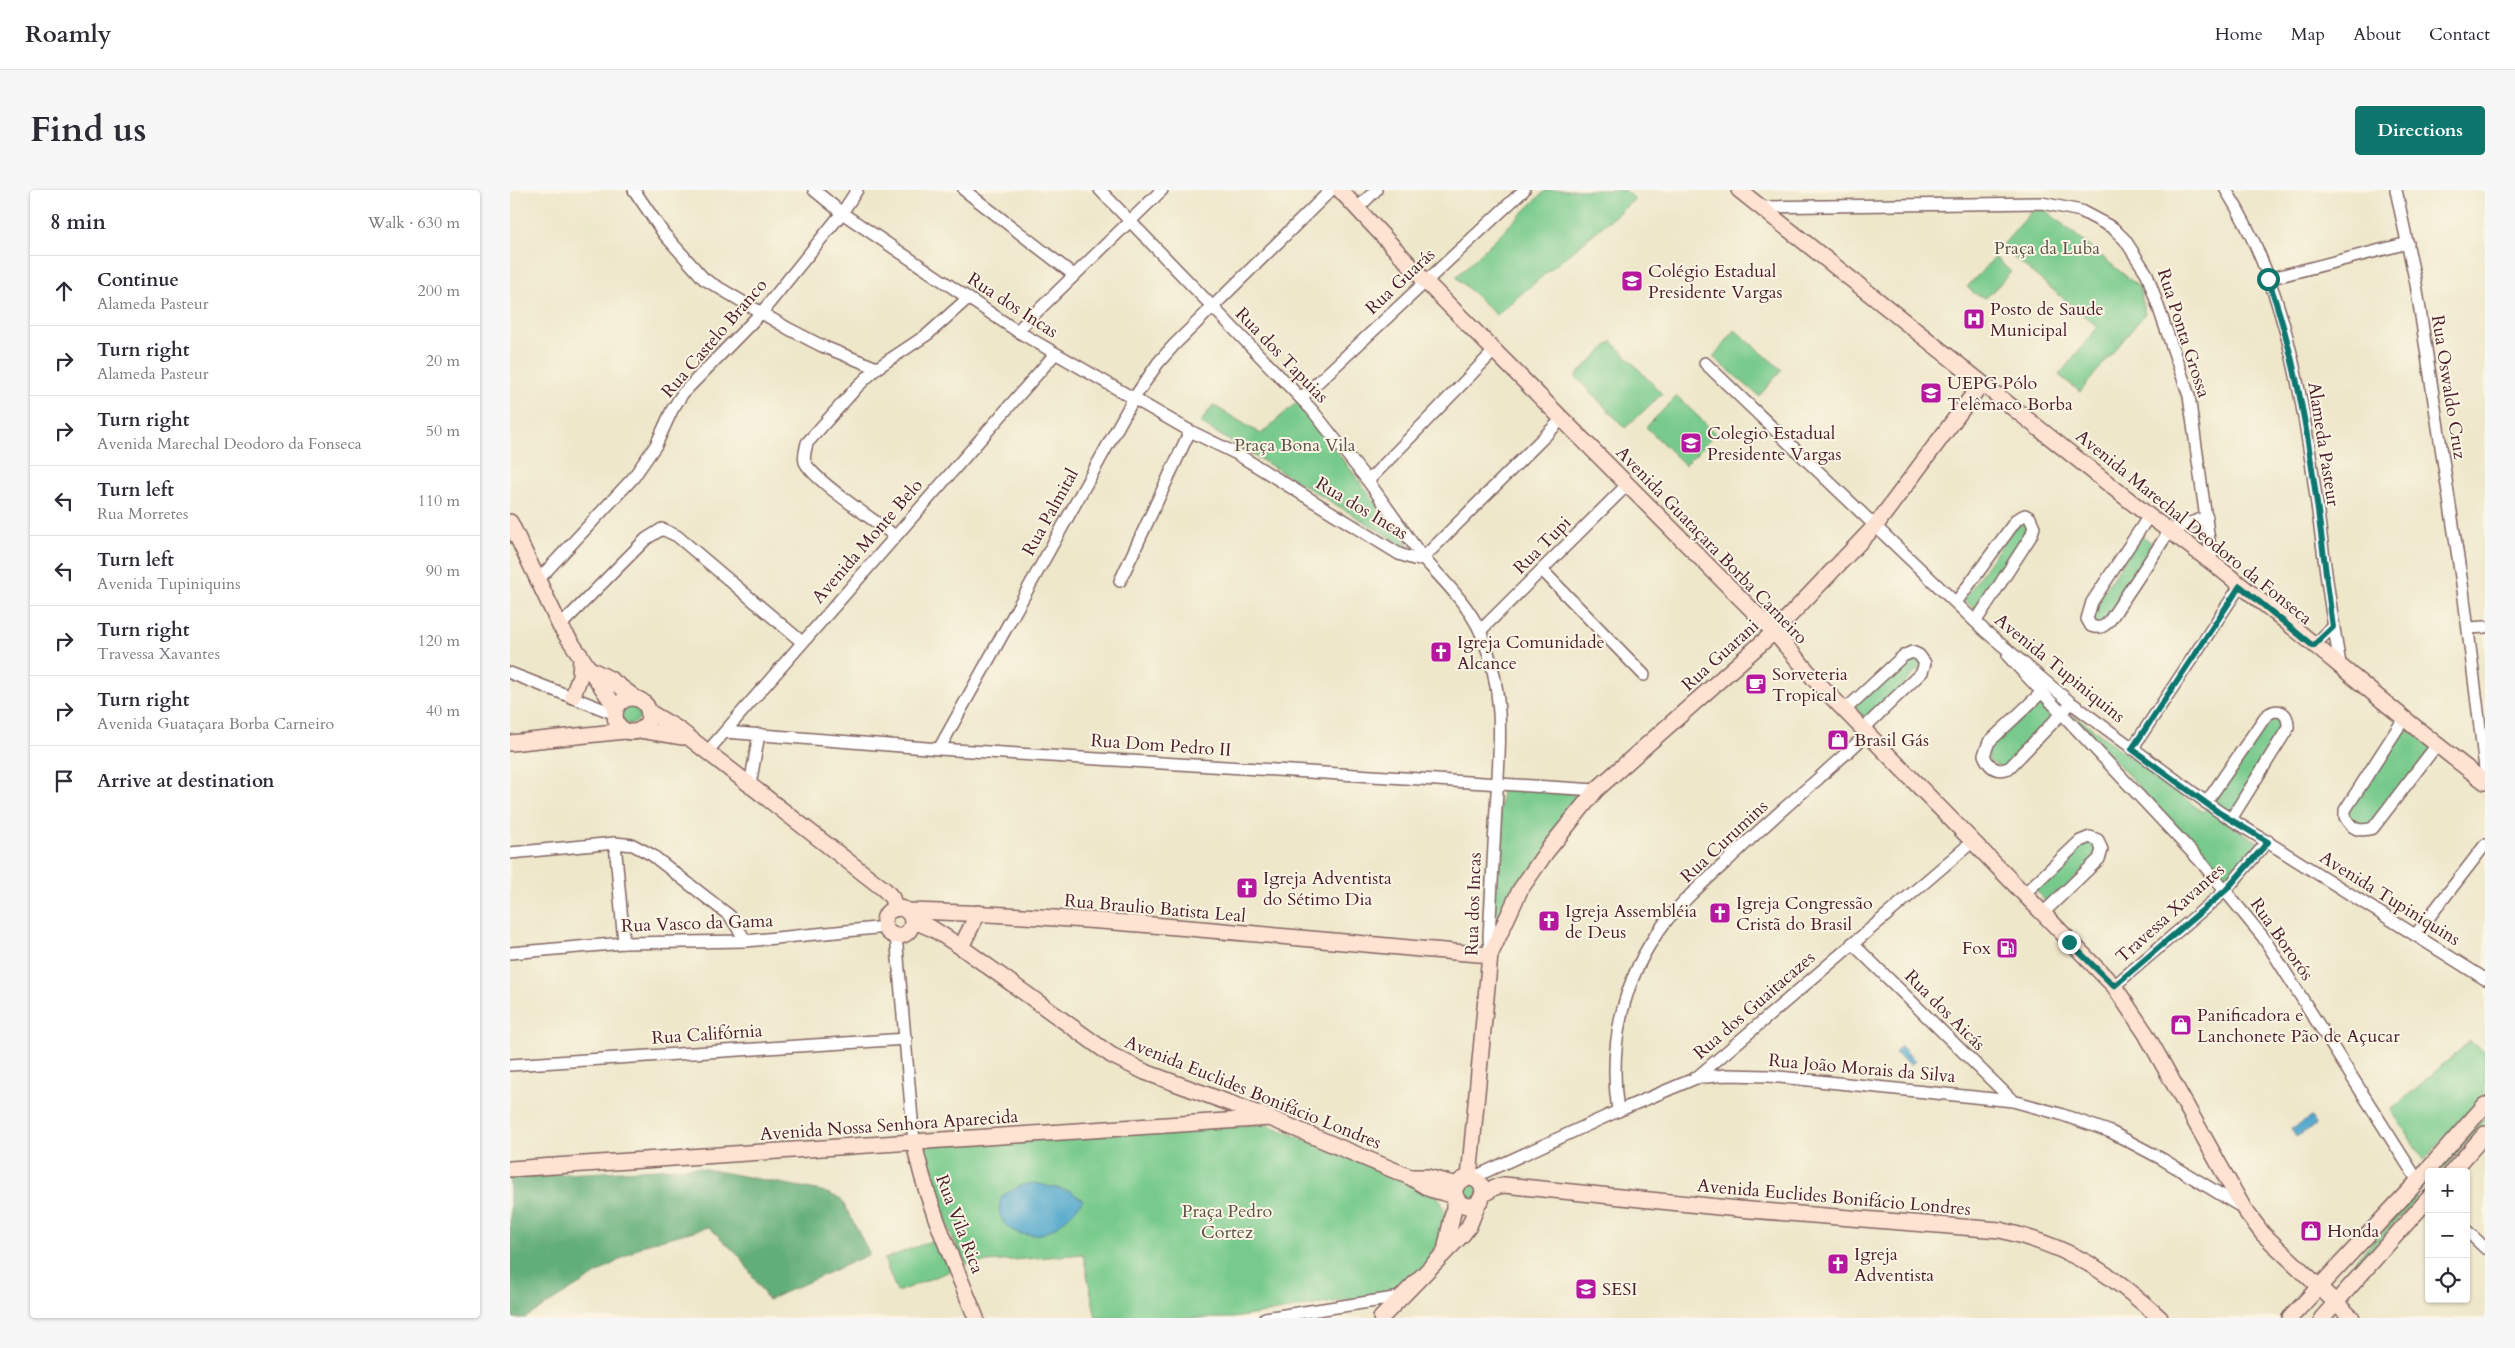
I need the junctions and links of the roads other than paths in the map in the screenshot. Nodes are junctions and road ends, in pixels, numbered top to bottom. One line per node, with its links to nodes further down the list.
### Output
1 (634, 190): 24 (street)
2 (814, 190): 16 (street, Rua dos Incas)
3 (857, 190): 16 (street, Rua Castelo Branco)
4 (964, 190): 19 (street)
5 (1100, 190): 17 (street, Rua dos Tapuias)
6 (1162, 190): 17 (street)
7 (1331, 190): 23 (street, Rua Palmital)
8 (1340, 190): 15 (street, Avenida Guataçara Borba Carneiro)
9 (1376, 190): 15 (street)
10 (1524, 190): 21 (street, Rua Guarás)
11 (1738, 190): 14 (street, Avenida Marechal Deodoro da Fonseca)
12 (2226, 190): 20 (street, Alameda Pasteur)
13 (2396, 190): 18 (street, Rua Oswaldo Cruz)
14 (1760, 207): 30 (street, Avenida Marechal Deodoro da Fonseca); 38 (street, Rua Ponta Grossa)
15 (1358, 208): 21 (street, Avenida Guataçara Borba Carneiro)
16 (842, 213): 22 (street, Rua dos Incas); 24 (street, Rua Castelo Branco)
17 (1131, 221): 19 (street); 23 (street, Rua dos Tapuias)
18 (2408, 244): 20 (street); 54 (street, Rua Oswaldo Cruz)
19 (1074, 275): 25 (street)
20 (2268, 279): 52 (street, Alameda Pasteur)
21 (1425, 281): 26 (street, Avenida Guataçara Borba Carneiro); 32 (street, Rua Guarás)
22 (967, 299): 25 (street, Rua dos Incas); 29 (street)
23 (1213, 308): 31 (street, Rua Palmital); 32 (street, Rua dos Tapuias)
24 (762, 312): 29 (street); 46 (street, Rua Castelo Branco)
25 (1017, 331): 27 (street, Rua dos Incas)
26 (1494, 351): 33 (street, Avenida Guataçara Borba Carneiro); 35 (street)
27 (1055, 354): 31 (street, Rua dos Incas); 42 (street, Avenida Monte Belo)
28 (1705, 363): 40 (street, Avenida Tupiniquins)
29 (877, 368): 42 (street)
30 (1981, 384): 37 (street, Avenida Marechal Deodoro da Fonseca); 40 (street, Rua Guarani)
31 (1134, 398): 34 (street, Rua dos Incas); 81 (street, Rua Palmital)
32 (1301, 398): 35 (street, Rua dos Tapuias)
33 (1563, 418): 36 (street, Avenida Guataçara Borba Carneiro); 43 (street)
34 (1190, 431): 43 (street, Rua dos Incas); 47 (street)
35 (1368, 481): 43 (street, Rua dos Tapuias)
36 (1628, 484): 45 (street, Rua Tupi); 57 (street, Avenida Guataçara Borba Carneiro)
37 (2149, 516): 41 (street, Avenida Marechal Deodoro da Fonseca); 41 (street)
38 (2207, 517): 41 (street); 44 (street, Rua Ponta Grossa)
39 (510, 522): 46 (street)
40 (1876, 525): 49 (street, Avenida Tupiniquins); 57 (street, Rua Guarani)
41 (2170, 530): 44 (street, Avenida Marechal Deodoro da Fonseca)
42 (896, 536): 58 (street, Avenida Monte Belo)
43 (1423, 558): 55 (street, Rua dos Incas)
44 (2212, 562): 48 (street, Avenida Marechal Deodoro da Fonseca)
45 (1542, 570): 55 (street, Rua Tupi); 64 (street)
46 (538, 580): 51 (street)
47 (1120, 581)
48 (2240, 586): 59 (street, Avenida Marechal Deodoro da Fonseca); 82 (street)
49 (1957, 602): 50 (street, Avenida Tupiniquins); 50 (street)
50 (1976, 621): 56 (street, Avenida Tupiniquins)
51 (560, 626): 58 (street); 60 (street)
52 (2333, 627): 59 (street); 61 (street, Alameda Pasteur)
53 (2485, 627): 54 (street)
54 (2469, 628): 84 (street, Rua Oswaldo Cruz)
55 (1480, 630): 87 (street, Rua dos Incas)
56 (1985, 631): 65 (street, Rua Bororós); 68 (street, Avenida Tupiniquins)
57 (1774, 632): 69 (street, Avenida Guataçara Borba Carneiro); 88 (street, Rua Guarani)
58 (802, 642): 76 (street, Avenida Monte Belo)
59 (2313, 646): 61 (street, Avenida Marechal Deodoro da Fonseca)
60 (580, 656): 62 (street); 66 (street)
61 (2341, 669): 73 (street, Avenida Marechal Deodoro da Fonseca)
62 (592, 670): 67 (street); 70 (street)
63 (510, 672): 66 (street)
64 (1644, 675)
65 (2041, 694): 72 (street, Rua Bororós); 72 (street)
66 (573, 696): 70 (street)
67 (634, 698): 70 (street); 71 (street)
68 (2070, 702): 72 (street); 82 (street, Avenida Tupiniquins)
69 (1845, 710): 75 (street, Avenida Guataçara Borba Carneiro); 75 (street, Rua Curumins)
70 (615, 711): 74 (street)
71 (649, 712): 74 (street); 78 (street)
72 (2063, 714): 96 (street, Rua Bororós)
73 (2403, 720): 80 (street, Avenida Marechal Deodoro da Fonseca); 80 (street)
74 (633, 730): 78 (street); 79 (street)
75 (1866, 730): 91 (street, Avenida Guataçara Borba Carneiro); 116 (street, Rua Curumins)
76 (725, 732): 77 (street, Rua Dom Pedro II); 83 (street, Avenida Monte Belo)
77 (759, 734): 81 (street, Rua Dom Pedro II); 86 (street)
78 (689, 739): 83 (street)
79 (510, 743)
80 (2436, 746): 85 (street, Avenida Marechal Deodoro da Fonseca)
81 (939, 749): 87 (street, Rua Dom Pedro II)
82 (2132, 749): 89 (street, Avenida Tupiniquins)
83 (707, 752): 86 (street)
84 (2485, 768)
85 (2485, 782)
86 (750, 784): 98 (street)
87 (1498, 784): 88 (street, Rua Dom Pedro II); 108 (street, Rua dos Incas)
88 (1596, 790): 108 (street, Rua Guarani)
89 (2206, 803): 90 (street, Avenida Tupiniquins); 90 (street)
90 (2231, 820): 92 (street, Avenida Tupiniquins)
91 (1972, 842): 97 (street, Avenida Guataçara Borba Carneiro); 105 (street, Rua dos Guaitacazes)
92 (2268, 842): 96 (street, Travessa Xavantes); 102 (street, Avenida Tupiniquins)
93 (615, 843): 95 (street); 103 (street); 104 (street)
94 (2485, 845): 102 (street)
95 (510, 853)
96 (2226, 890): 110 (street, Travessa Xavantes); 122 (street, Rua Bororós)
97 (2024, 894): 100 (street, Avenida Guataçara Borba Carneiro); 100 (street)
98 (904, 913): 99 (street, Rua Braulio Batista Leal); 101 (street); 101 (street); 106 (street, Avenida Euclides Bonifácio Londres)
99 (978, 913): 106 (street); 108 (street, Rua Braulio Batista Leal)
100 (2042, 914): 110 (street, Avenida Guataçara Borba Carneiro)
101 (891, 931): 103 (street, Rua Vasco da Gama); 111 (street)
102 (2416, 934): 109 (street, Avenida Tupiniquins)
103 (746, 941): 104 (street, Rua Vasco da Gama)
104 (624, 943): 107 (street, Rua Vasco da Gama)
105 (1852, 943): 113 (street, Rua dos Guaitacazes); 114 (street, Rua dos Aicás)
106 (961, 947): 117 (street, Avenida Euclides Bonifácio Londres)
107 (510, 953)
108 (1490, 956): 123 (street, Rua dos Incas)
109 (2485, 979)
110 (2114, 986): 126 (street, Avenida Guataçara Borba Carneiro)
111 (906, 1039): 112 (street, Rua Califórnia); 119 (street)
112 (510, 1065)
113 (1696, 1078): 114 (street, Rua João Morais da Silva); 116 (street, Rua João Morais da Silva)
114 (2013, 1101): 126 (street, Rua João Morais da Silva)
115 (2485, 1105): 122 (street)
116 (1618, 1111): 123 (street, Rua João Morais da Silva)
117 (1270, 1118): 119 (street, Avenida Nossa Senhora Aparecida); 123 (street, Avenida Euclides Bonifácio Londres)
118 (2485, 1134): 120 (street)
119 (914, 1142): 121 (street, Avenida Nossa Senhora Aparecida); 133 (street, Rua Vila Rica)
120 (2455, 1168)
121 (510, 1169)
122 (2418, 1181): 130 (street)
123 (1462, 1187): 124 (street); 124 (street, Avenida Euclides Bonifácio Londres); 129 (street, Rua dos Incas)
124 (1480, 1198): 129 (street); 136 (street, Avenida Euclides Bonifácio Londres)
125 (2425, 1203): 132 (street)
126 (2244, 1209): 130 (street, Avenida Guataçara Borba Carneiro)
127 (2470, 1234): 128 (street)
128 (2485, 1248)
129 (1445, 1251): 131 (street)
130 (2318, 1288): 132 (street, Avenida Guataçara Borba Carneiro); 137 (street)
131 (1401, 1298): 134 (street); 135 (street)
132 (2336, 1304): 138 (street); 139 (street, Avenida Guataçara Borba Carneiro)
133 (976, 1318)
134 (1264, 1318)
135 (1380, 1318)
136 (2160, 1318)
137 (2290, 1318)
138 (2322, 1318)
139 (2352, 1318)

